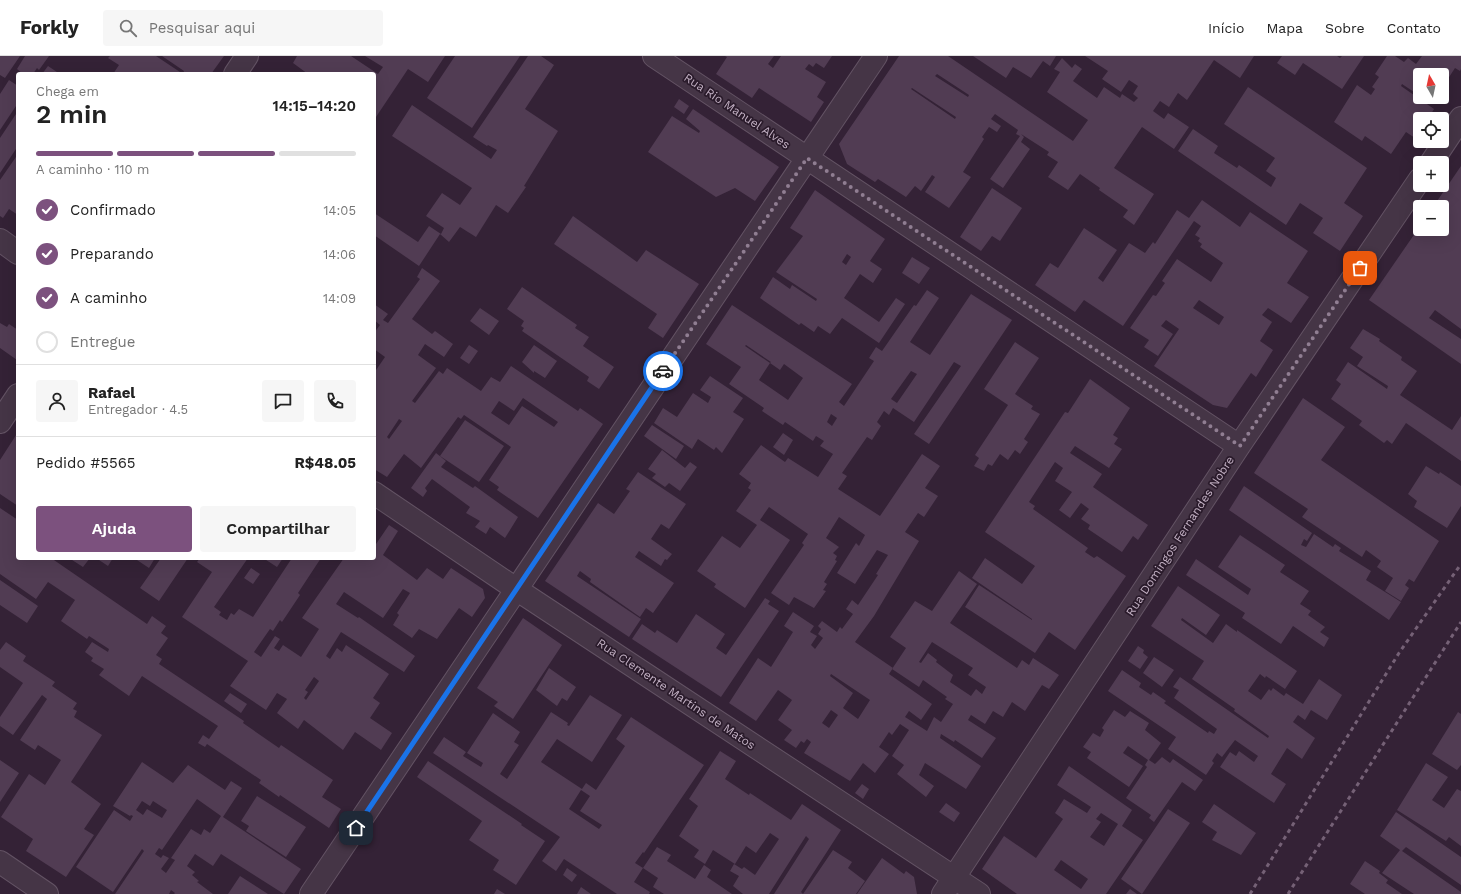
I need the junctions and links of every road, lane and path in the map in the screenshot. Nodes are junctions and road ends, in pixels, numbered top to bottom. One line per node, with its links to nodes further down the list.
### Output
1 (247, 56): 4 (street)
2 (654, 56): 7 (street, Rua Rio Manuel Alves)
3 (876, 56): 7 (street)
4 (236, 72)
5 (1461, 118): 6 (street)
6 (1436, 156)
7 (807, 158): 13 (street, Rua Rio Manuel Alves); 15 (street)
8 (1413, 189): 13 (street, Rua Domingos Fernandes Nobre)
9 (0, 240): 10 (street)
10 (16, 251)
11 (16, 398): 12 (street)
12 (0, 422)
13 (1240, 446): 17 (street, Rua Domingos Fernandes Nobre)
14 (376, 494): 15 (street, Rua Clemente Martins de Matos)
15 (516, 588): 17 (street, Rua Clemente Martins de Matos); 19 (street)
16 (0, 862): 18 (street)
17 (949, 886): 20 (street, Rua Clemente Martins de Matos)
18 (47, 894)
19 (311, 894)
20 (979, 894)

